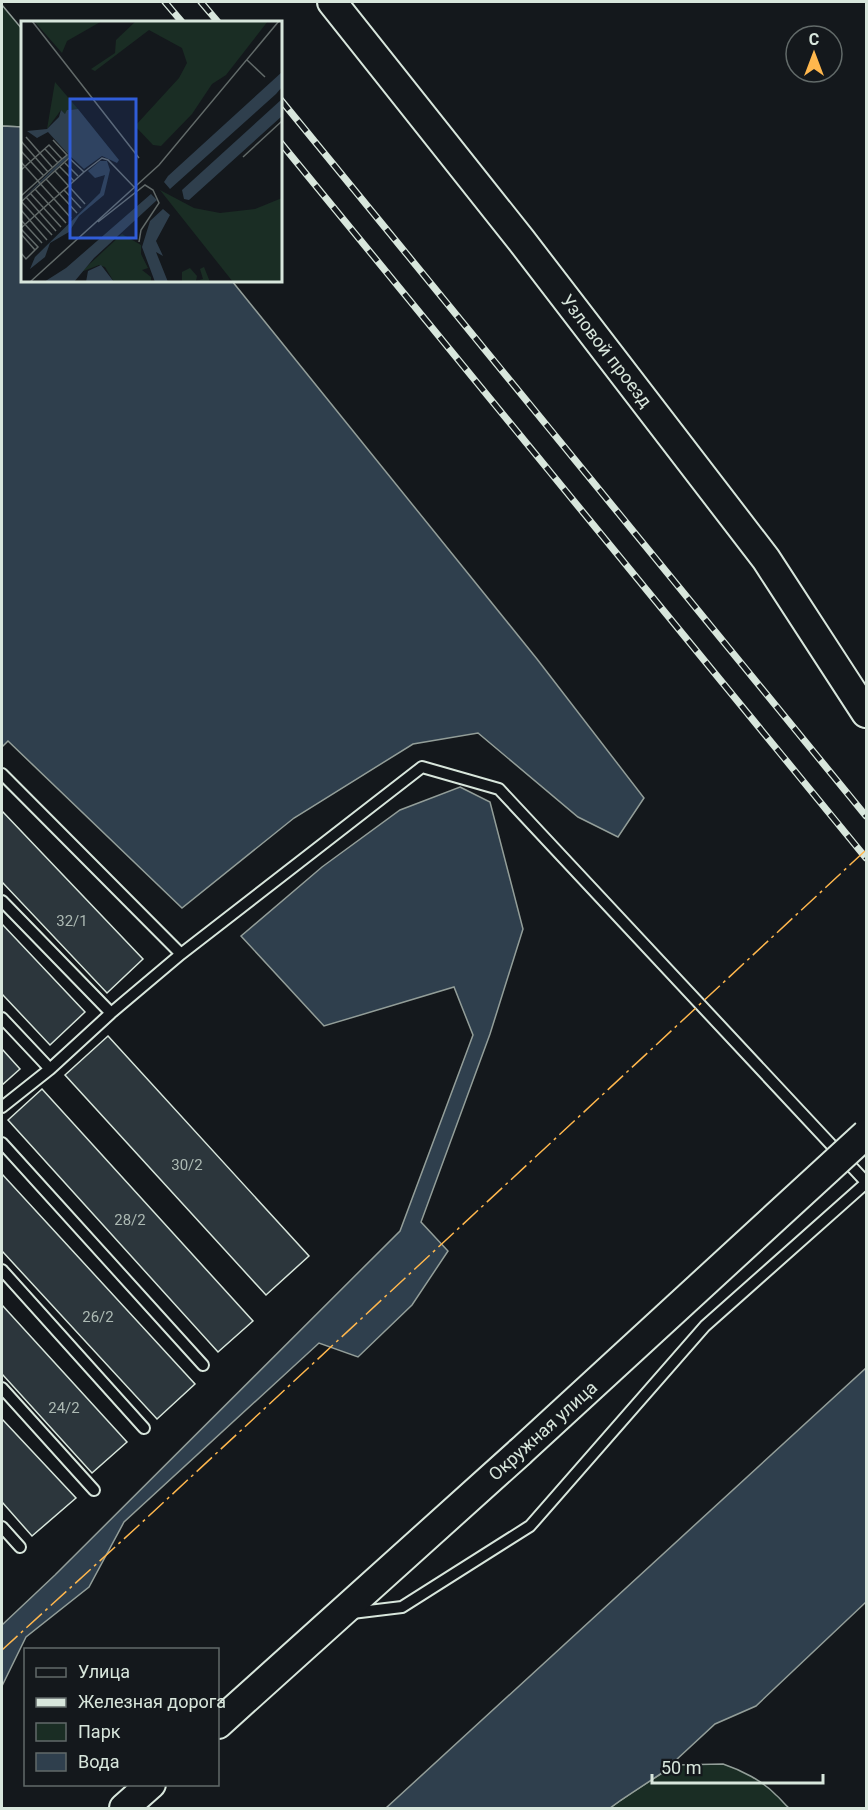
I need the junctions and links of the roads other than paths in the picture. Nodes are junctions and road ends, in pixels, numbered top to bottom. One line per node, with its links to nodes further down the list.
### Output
1 (332, 2): 2 (main road, Узловой проезд)
2 (867, 713)
3 (2, 774): 5 (lane)
4 (2, 901): 6 (lane)
5 (181, 954): 6 (lane); 12 (lane)
6 (111, 1013): 8 (lane)
7 (2, 1018): 8 (lane)
8 (50, 1069): 9 (lane)
9 (2, 1107)
10 (867, 1134): 20 (main road, Окружная улица, bridge)
11 (2, 1143): 14 (lane)
12 (867, 1183): 20 (lane)
13 (2, 1270): 16 (lane)
14 (203, 1365)
15 (2, 1388): 17 (lane)
16 (144, 1428)
17 (94, 1490)
18 (2, 1527): 19 (lane)
19 (20, 1547)
20 (340, 1614): 21 (main road, Окружная улица)
21 (219, 1723)
22 (150, 1786): 23 (main road)
23 (124, 1809)

